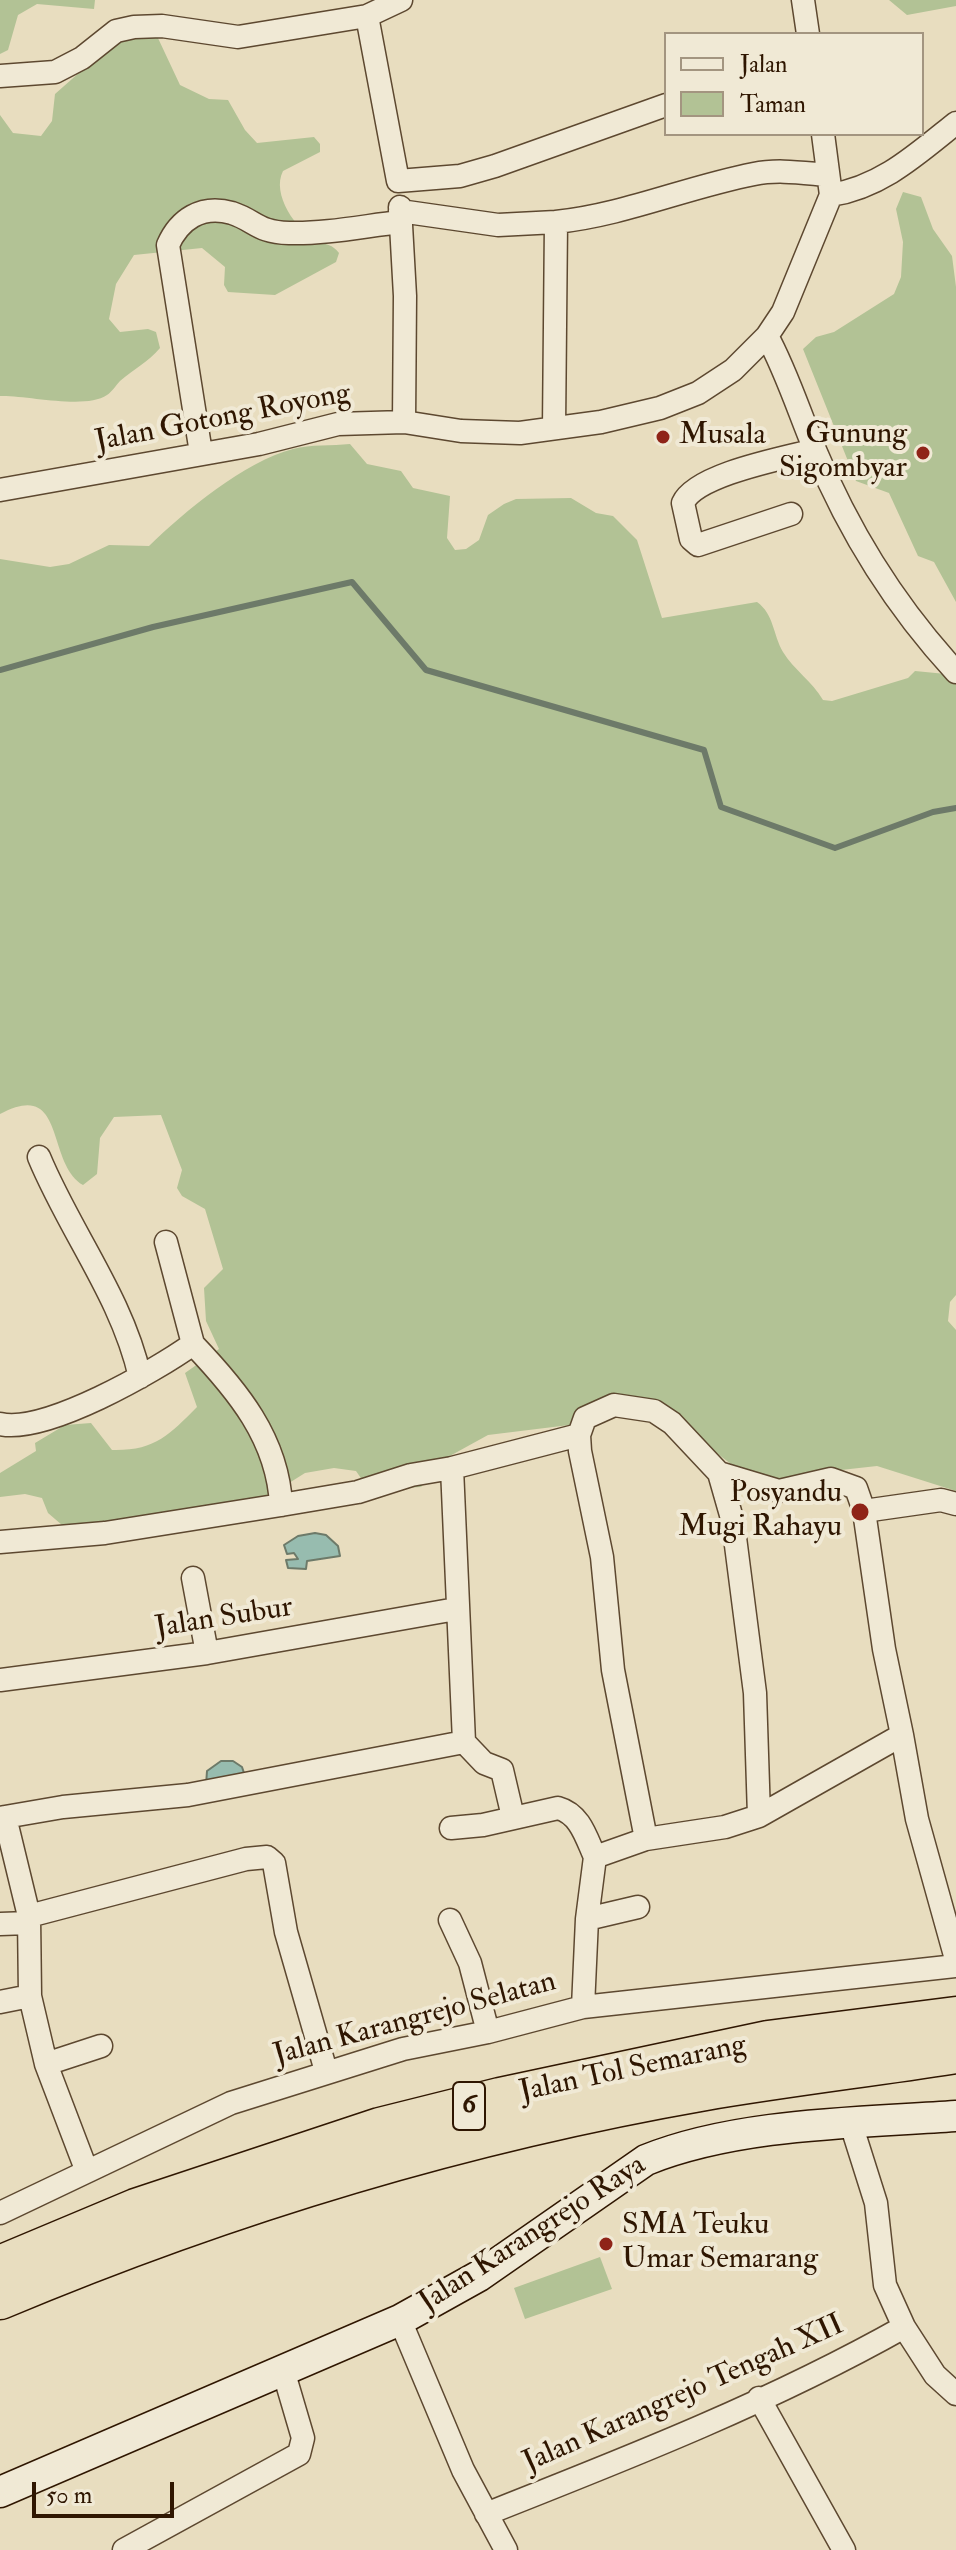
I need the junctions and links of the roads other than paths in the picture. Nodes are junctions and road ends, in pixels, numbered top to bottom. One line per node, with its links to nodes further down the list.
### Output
1 (400, 0): 3 (street)
2 (803, 0): 4 (street)
3 (367, 16): 5 (street); 9 (street)
4 (808, 32)
5 (0, 76)
6 (664, 106): 9 (street)
7 (956, 123): 10 (street)
8 (823, 136): 10 (street)
9 (398, 181): 11 (street)
10 (829, 185): 12 (street); 13 (street, Jalan Gotong Royong)
11 (400, 216): 12 (street); 14 (street); 17 (street)
12 (556, 222): 15 (street)
13 (767, 336): 15 (street, Jalan Gotong Royong); 16 (street)
14 (404, 422): 15 (street, Jalan Gotong Royong); 17 (street, Jalan Gotong Royong)
15 (554, 428)
16 (815, 450): 19 (street); 20 (street)
17 (201, 453): 18 (street, Jalan Gotong Royong)
18 (0, 490)
19 (791, 514)
20 (956, 672)
21 (39, 1157): 24 (street)
22 (166, 1242): 23 (street)
23 (193, 1344): 24 (street); 30 (street)
24 (140, 1377): 25 (street)
25 (0, 1424)
26 (579, 1435): 27 (street); 28 (street); 43 (street)
27 (452, 1468): 30 (street); 34 (street)
28 (719, 1473): 31 (street); 39 (street)
29 (956, 1504): 31 (street)
30 (281, 1505): 32 (street)
31 (864, 1511): 37 (street)
32 (0, 1542)
33 (193, 1578): 35 (street)
34 (456, 1609): 35 (street, Jalan Subur); 38 (street)
35 (207, 1653): 36 (street, Jalan Subur)
36 (0, 1680)
37 (902, 1735): 39 (street); 50 (street)
38 (464, 1742): 40 (street); 41 (street)
39 (759, 1816): 43 (street)
40 (3, 1817): 46 (street)
41 (513, 1817): 42 (street); 44 (street)
42 (451, 1828)
43 (646, 1839): 44 (street)
44 (595, 1857): 47 (street)
45 (638, 1907): 47 (street)
46 (29, 1919): 49 (street); 52 (street); 60 (street)
47 (587, 1919): 54 (street)
48 (450, 1920): 56 (street)
49 (0, 1924)
50 (956, 1959)
51 (956, 1966): 54 (street, Jalan Karangrejo Selatan)
52 (30, 1996): 53 (street); 59 (street)
53 (0, 2002)
54 (583, 2007): 56 (street, Jalan Karangrejo Selatan)
55 (956, 2017): 65 (highway, Jalan Tol Semarang / 6)
56 (488, 2032): 60 (street, Jalan Karangrejo Selatan)
57 (101, 2046): 59 (street)
58 (956, 2053): 66 (highway, Jalan Tol Semarang / 6)
59 (46, 2064): 63 (street)
60 (326, 2071): 63 (street, Jalan Karangrejo Selatan)
61 (956, 2116): 62 (main road, Jalan Karangrejo Raya)
62 (851, 2124): 67 (main road, Jalan Karangrejo Raya); 68 (street)
63 (86, 2169): 64 (street, Jalan Karangrejo Selatan)
64 (0, 2213)
65 (0, 2266)
66 (0, 2299)
67 (400, 2320): 69 (main road, Jalan Karangrejo Raya); 73 (street)
68 (904, 2327): 70 (street); 71 (street, Jalan Karangrejo Tengah XII)
69 (283, 2370): 72 (main road, Jalan Karangrejo Raya); 74 (street)
70 (956, 2394)
71 (759, 2398): 73 (street, Jalan Karangrejo Tengah XII); 76 (street)
72 (0, 2492)
73 (486, 2514): 75 (street)
74 (124, 2550)
75 (506, 2550)
76 (844, 2550)

